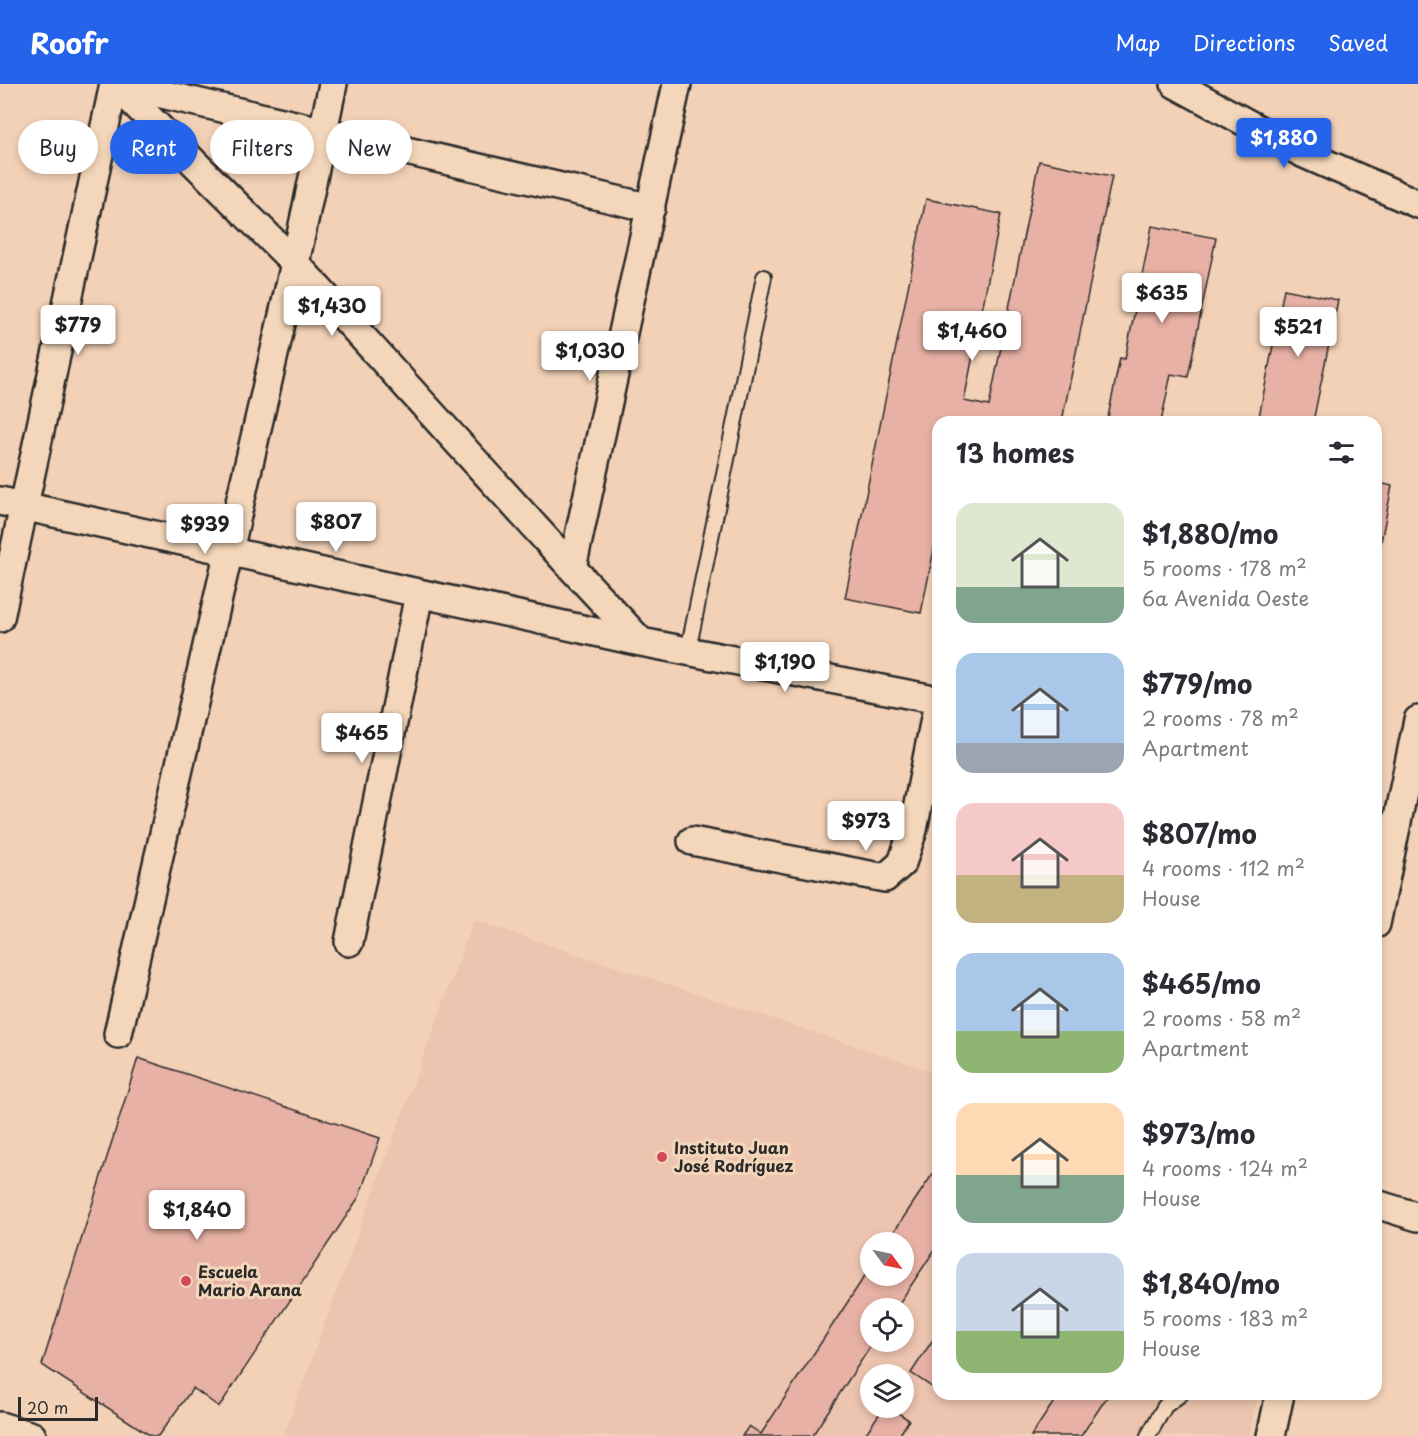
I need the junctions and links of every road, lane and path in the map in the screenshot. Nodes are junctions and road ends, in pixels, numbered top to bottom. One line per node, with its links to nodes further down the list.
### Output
1 (116, 84): 5 (street); 8 (street); 10 (street)
2 (333, 84): 5 (street)
3 (677, 84): 7 (street)
4 (1175, 84): 6 (street)
5 (323, 131): 7 (street); 8 (street)
6 (1418, 204)
7 (651, 208): 12 (street)
8 (295, 263): 11 (street); 12 (street)
9 (764, 277): 16 (lane)
10 (11, 504): 11 (street); 14 (street)
11 (229, 552): 13 (street); 24 (street)
12 (572, 568): 15 (street)
13 (419, 594): 15 (street); 23 (street)
14 (0, 618)
15 (641, 642): 16 (street)
16 (688, 651): 17 (street)
17 (932, 701)
18 (1418, 720): 20 (street)
19 (932, 760): 21 (street)
20 (1387, 804): 22 (street)
21 (692, 841)
22 (1382, 859)
23 (349, 942)
24 (118, 1034)
25 (1382, 1206): 26 (street)
26 (1418, 1217)
27 (1173, 1400): 31 (lane)
28 (1279, 1400): 32 (street)
29 (0, 1426): 30 (street)
30 (32, 1436)
31 (1148, 1436)
32 (1271, 1436)

